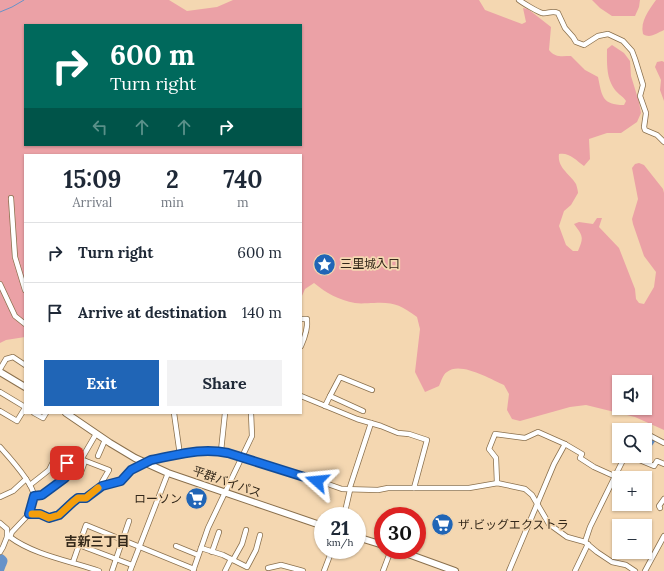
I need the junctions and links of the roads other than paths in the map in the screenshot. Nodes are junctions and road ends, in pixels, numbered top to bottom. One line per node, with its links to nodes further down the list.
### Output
1 (519, 0): 2 (street)
2 (664, 142)
3 (11, 198): 5 (street)
4 (0, 284): 7 (street)
5 (24, 287)
6 (302, 319): 8 (street)
7 (24, 323)
8 (302, 343)
9 (24, 364): 10 (street)
10 (0, 371): 11 (highway)
11 (24, 386)
12 (372, 390): 15 (street)
13 (0, 392): 17 (street)
14 (302, 396): 16 (street)
15 (330, 396): 16 (street); 20 (street)
16 (325, 406): 27 (street)
17 (24, 407)
18 (24, 410): 19 (street)
19 (0, 411)
20 (363, 411)
21 (36, 414): 22 (street)
22 (45, 414)
23 (67, 414): 28 (highway, 平群バイパス)
24 (174, 414): 35 (street)
25 (225, 414): 34 (street)
26 (250, 414): 37 (street)
27 (371, 423): 50 (street); 51 (street)
28 (96, 434): 30 (highway, 平群バイパス); 38 (street)
29 (652, 437): 31 (street)
30 (105, 440): 36 (street); 39 (highway, 平群バイパス)
31 (664, 443)
32 (565, 444): 44 (street); 47 (street); 56 (street)
33 (0, 446): 45 (street)
34 (221, 451): 35 (street); 37 (street)
35 (180, 455): 39 (street)
36 (98, 456)
37 (242, 458): 51 (street); 52 (street)
38 (85, 461): 43 (street); 49 (street)
39 (144, 463): 42 (highway, 平群バイパス); 49 (street)
40 (647, 463): 41 (street)
41 (664, 464)
42 (168, 473): 52 (highway, 平群バイパス); 72 (street)
43 (80, 475)
44 (612, 475)
45 (26, 479): 48 (street); 54 (street)
46 (612, 480): 69 (street)
47 (498, 483): 50 (street); 56 (street)
48 (30, 485): 53 (street); 53 (street)
49 (102, 486): 59 (street)
50 (414, 488): 51 (street)
51 (350, 490): 57 (street)
52 (224, 492): 62 (highway, 平群バイパス); 73 (street)
53 (34, 496): 59 (street)
54 (0, 497)
55 (664, 499): 58 (street)
56 (538, 505): 69 (street); 94 (street)
57 (346, 507)
58 (660, 508)
59 (29, 514): 67 (street)
60 (130, 521): 68 (street)
61 (0, 523): 67 (street)
62 (314, 523)
63 (246, 530): 78 (street)
64 (219, 532): 75 (street)
65 (260, 535): 78 (street)
66 (664, 536): 97 (street)
67 (8, 537): 74 (street); 82 (street)
68 (123, 540): 70 (street); 72 (street); 77 (street)
69 (586, 543): 95 (street); 96 (street)
70 (79, 545): 77 (street); 82 (street)
71 (176, 546): 76 (street)
72 (140, 547): 83 (street); 85 (street)
73 (201, 548): 75 (street); 76 (street)
74 (1, 550)
75 (212, 552): 78 (street)
76 (198, 555): 85 (street)
77 (116, 559): 83 (street); 87 (street)
78 (232, 559): 89 (street)
79 (329, 559): 91 (street)
80 (388, 559): 92 (street)
81 (422, 559): 93 (highway)
82 (73, 562): 86 (street)
83 (132, 566): 88 (street)
84 (268, 568): 90 (street)
85 (193, 570)
86 (99, 571)
87 (112, 571)
88 (130, 571)
89 (225, 571)
90 (303, 571)
91 (324, 571)
92 (383, 571)
93 (455, 571)
94 (509, 571)
95 (575, 571)
96 (635, 571)
97 (645, 571)

